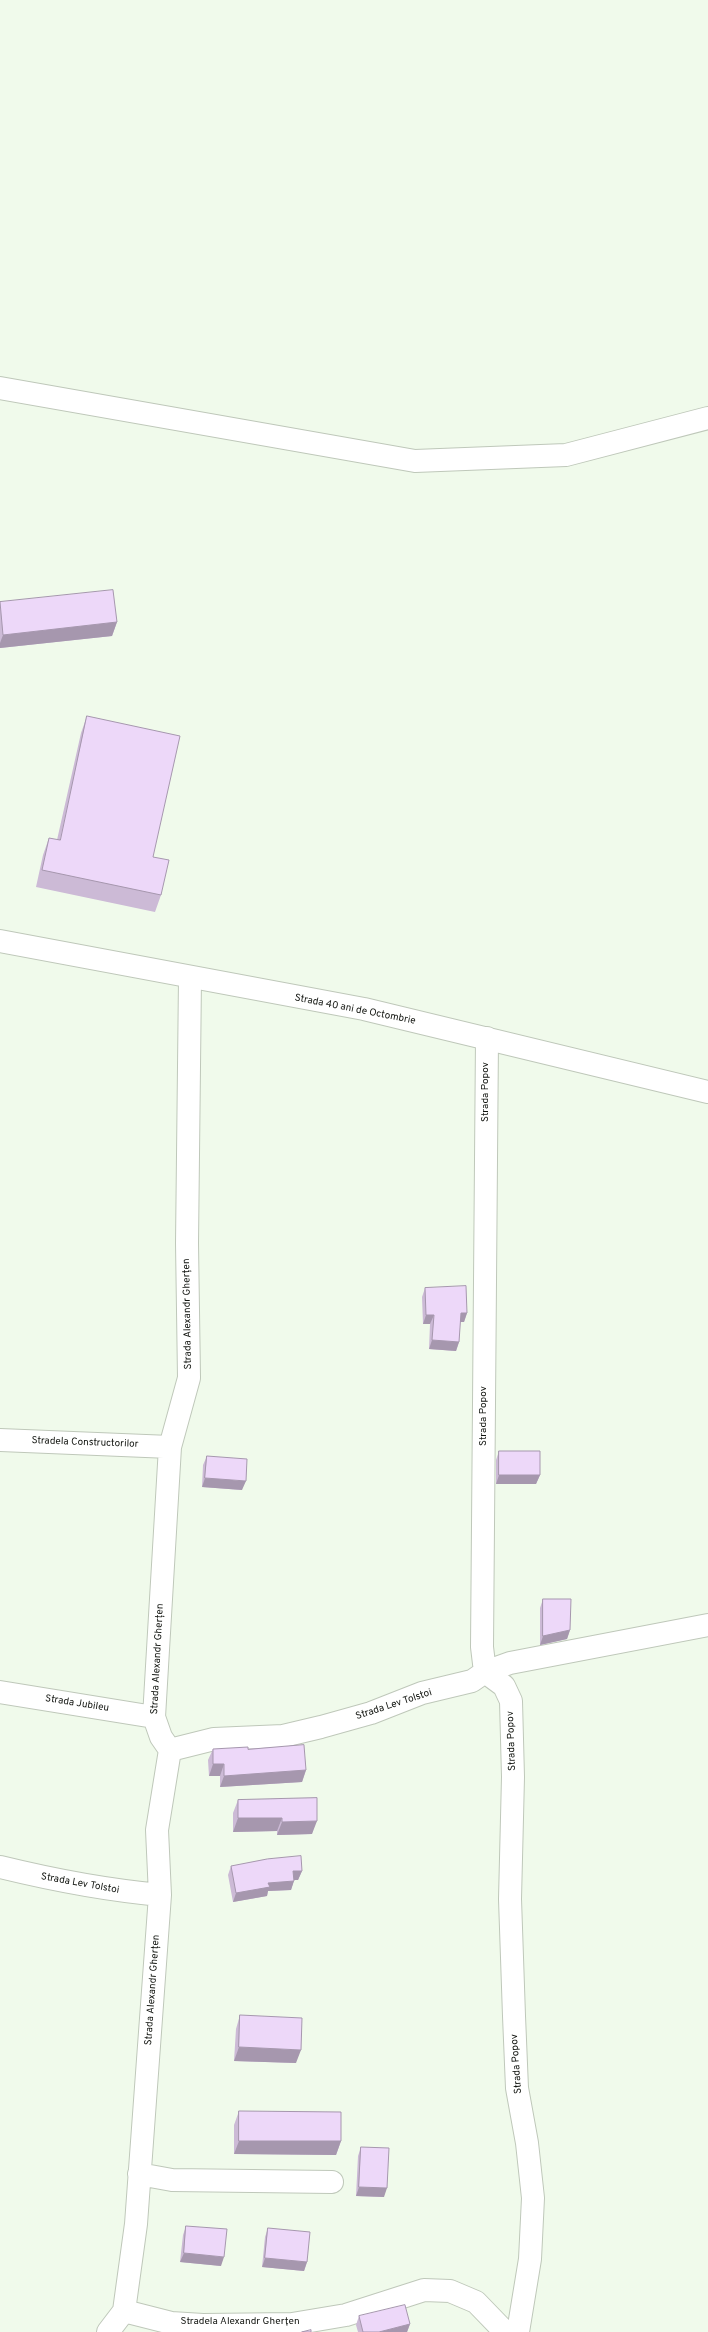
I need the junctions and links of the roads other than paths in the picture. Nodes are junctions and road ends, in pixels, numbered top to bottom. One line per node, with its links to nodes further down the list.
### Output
1 (0, 388): 2 (street)
2 (708, 418)
3 (0, 941): 4 (street, Strada 40 ani de Octombrie)
4 (190, 978): 5 (street, Strada 40 ani de Octombrie); 8 (street, Strada Alexandr Gherțen)
5 (487, 1038): 6 (street, Strada 40 ani de Octombrie); 10 (street, Strada Popov)
6 (708, 1092)
7 (0, 1440): 8 (street, Stradela Constructorilor)
8 (170, 1447): 12 (street, Strada Alexandr Gherțen)
9 (708, 1625): 10 (street, Strada Lev Tolstoi)
10 (485, 1672): 13 (street, Strada Lev Tolstoi); 21 (street, Strada Popov)
11 (0, 1692): 12 (street, Strada Jubileu)
12 (154, 1716): 13 (street, Strada Alexandr Gherțen)
13 (170, 1750): 15 (street, Strada Alexandr Gherțen)
14 (0, 1867): 15 (street, Strada Lev Tolstoi)
15 (160, 1895): 16 (street, Strada Alexandr Gherțen)
16 (139, 2174): 17 (street); 18 (street, Strada Alexandr Gherțen)
17 (332, 2182)
18 (124, 2311): 19 (street, Strada Alexandr Gherțen); 20 (street, Stradela Alexandr Gherțen)
19 (108, 2332)
20 (506, 2332)
21 (518, 2332)

